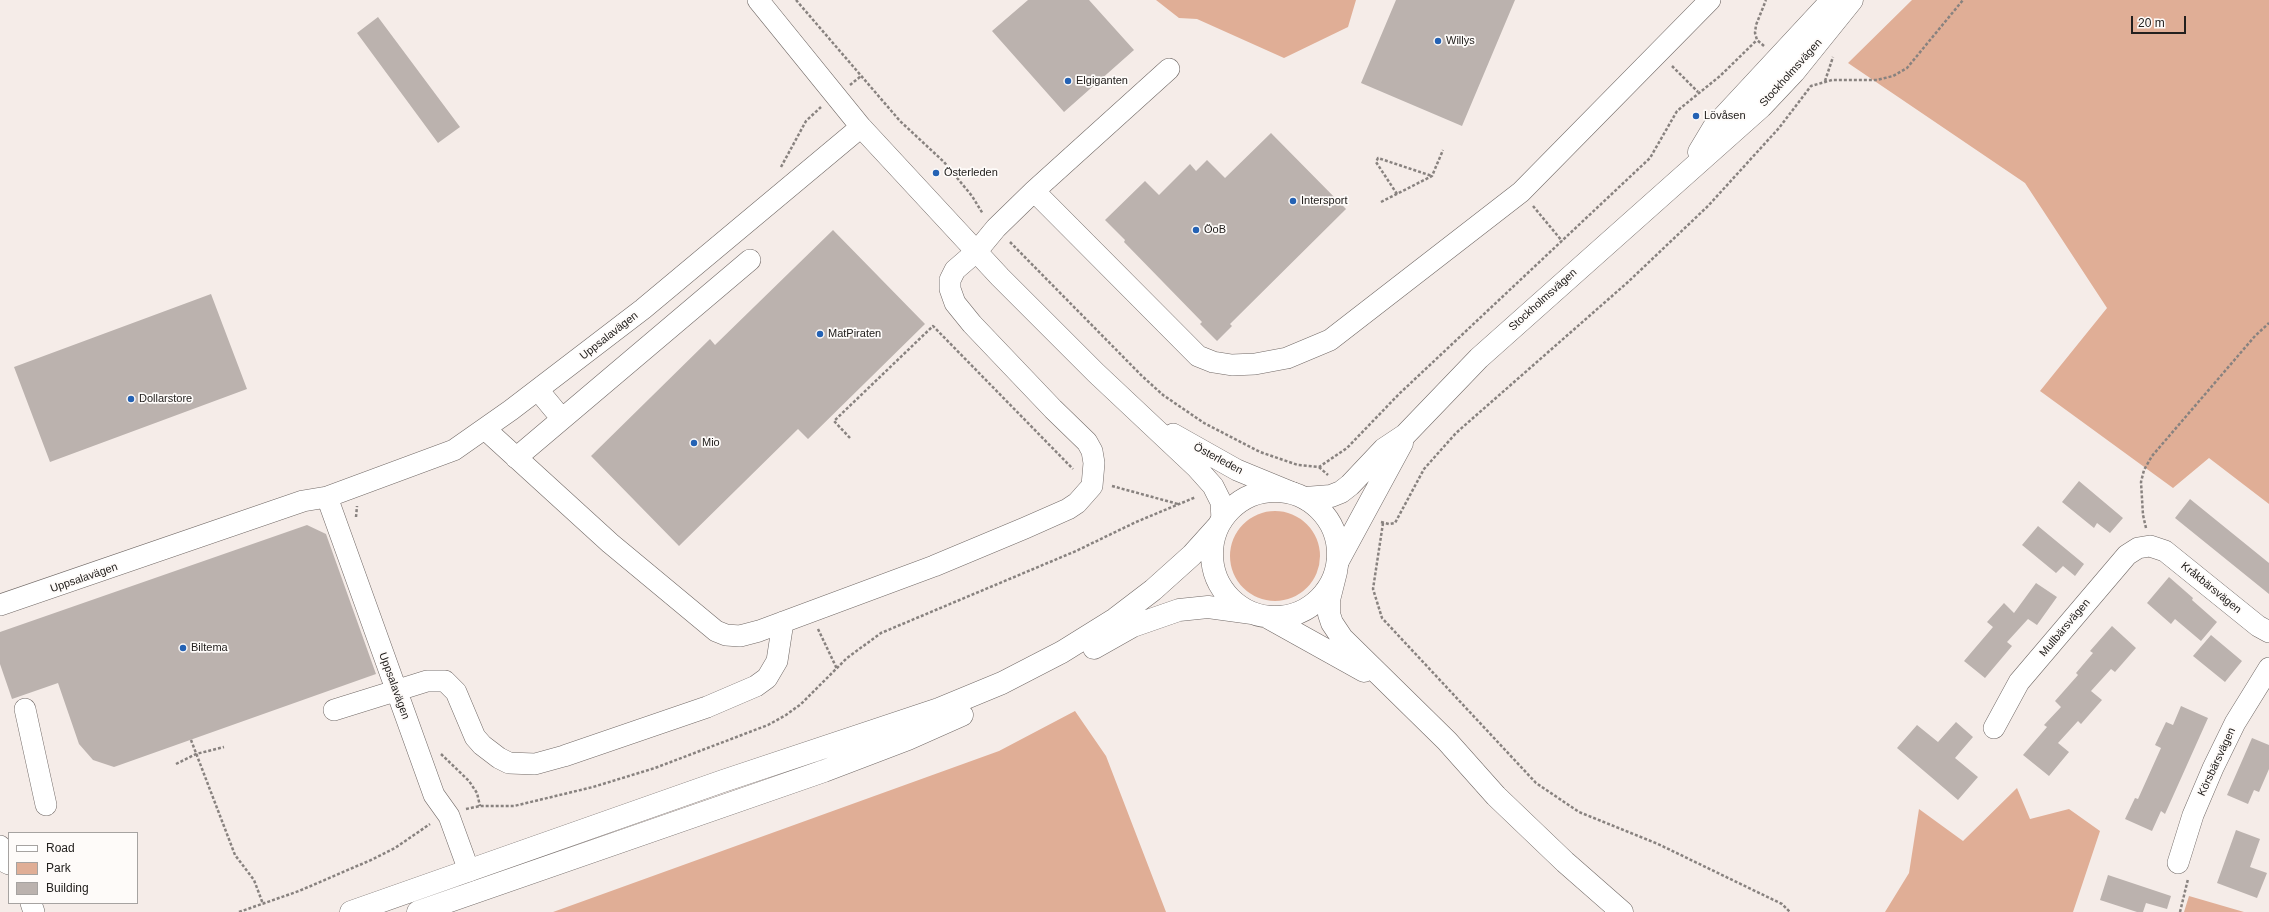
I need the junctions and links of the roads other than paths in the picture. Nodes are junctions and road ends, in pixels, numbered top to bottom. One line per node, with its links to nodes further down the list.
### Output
1 (758, 0): 6 (street, Österleden)
2 (1710, 0): 8 (street)
3 (1832, 0): 7 (main road, Stockholmsvägen)
4 (1852, 0): 7 (main road, Stockholmsvägen)
5 (1169, 69): 8 (street)
6 (861, 127): 9 (street, Österleden); 11 (street, Uppsalavägen)
7 (1688, 170): 17 (main road, Stockholmsvägen)
8 (1034, 191): 9 (street)
9 (977, 251): 14 (street, Österleden); 26 (street)
10 (750, 260): 12 (street)
11 (643, 309): 12 (street); 13 (street, Uppsalavägen)
12 (661, 335): 15 (street)
13 (538, 390): 15 (street); 16 (street, Uppsalavägen)
14 (1145, 418): 19 (street, Österleden); 21 (street, Österleden)
15 (562, 419): 18 (street)
16 (485, 429): 18 (street); 20 (street, Uppsalavägen)
17 (1405, 435): 19 (main road, Stockholmsvägen); 23 (main road, Stockholmsvägen)
18 (516, 458): 26 (street)
19 (1299, 496): 21 (main road); 23 (main road)
20 (326, 497): 24 (street, Uppsalavägen); 30 (street, Uppsalavägen)
21 (1220, 522): 25 (main road); 36 (main road)
22 (2151, 547): 27 (street, Kråkbärsvägen); 33 (street, Mullbärsvägen)
23 (1337, 567): 25 (main road); 29 (main road)
24 (0, 605)
25 (1259, 615): 29 (main road); 37 (main road)
26 (783, 622): 30 (street)
27 (2269, 632)
28 (2269, 668): 35 (street, Körsbärsvägen)
29 (1386, 683): 40 (main road)
30 (396, 692): 32 (street); 36 (street, Uppsalavägen)
31 (25, 709): 34 (street)
32 (334, 710)
33 (1994, 728)
34 (46, 805)
35 (2178, 863)
36 (469, 871): 37 (main road); 38 (main road)
37 (476, 892): 39 (main road)
38 (351, 912)
39 (418, 912)
40 (1622, 912)

